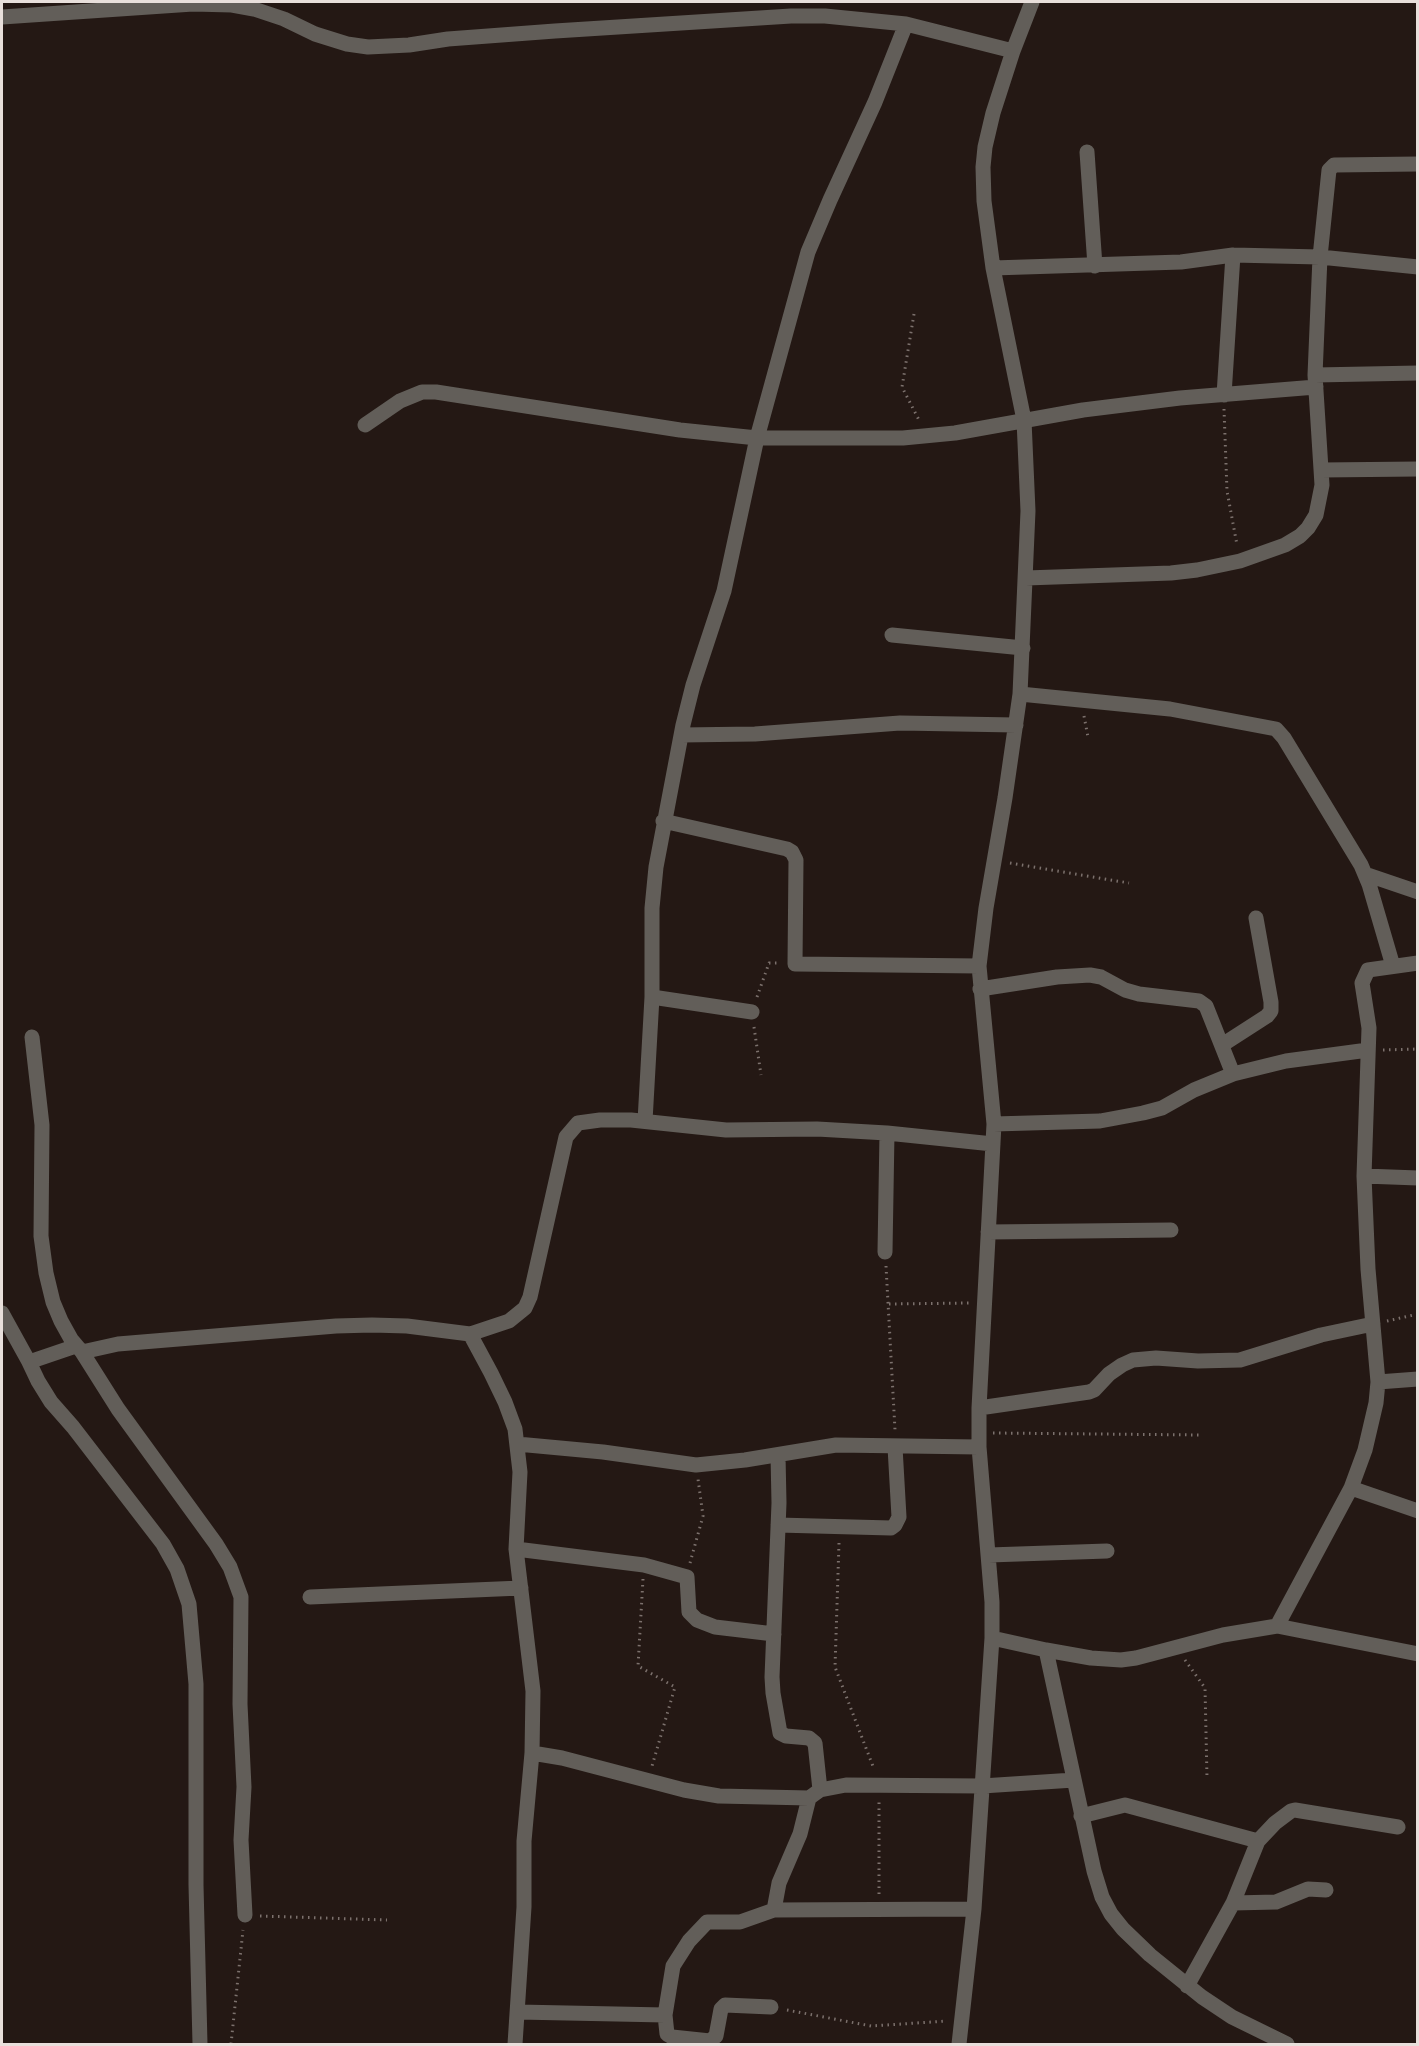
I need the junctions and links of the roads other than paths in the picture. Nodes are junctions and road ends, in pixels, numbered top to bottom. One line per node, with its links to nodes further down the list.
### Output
1 (1032, 2): 4 (street)
2 (2, 17): 3 (street)
3 (906, 24): 4 (street); 17 (street)
4 (1013, 51): 11 (street)
5 (1087, 152): 9 (street)
6 (1418, 164): 8 (street)
7 (1233, 255): 8 (street); 9 (street); 14 (street)
8 (1320, 257): 10 (street); 13 (street)
9 (1095, 266): 11 (street)
10 (1418, 267)
11 (993, 268): 15 (street)
12 (1418, 373): 13 (street)
13 (1316, 381): 14 (street); 19 (street)
14 (1224, 395): 15 (street)
15 (1024, 420): 17 (street); 20 (street)
16 (365, 425): 17 (street)
17 (757, 438): 25 (street)
18 (1418, 469): 19 (street)
19 (1322, 470): 20 (street)
20 (1026, 578): 22 (street)
21 (892, 635): 22 (street)
22 (1023, 648): 23 (street)
23 (1020, 694): 24 (street); 27 (street)
24 (1016, 725): 25 (street); 31 (street)
25 (681, 735): 26 (street)
26 (663, 820): 31 (street); 34 (street)
27 (1365, 874): 28 (street); 32 (street)
28 (1418, 892)
29 (1256, 918): 37 (street)
30 (1418, 963): 32 (street)
31 (979, 966): 33 (street)
32 (1394, 966): 38 (street)
33 (980, 989): 37 (street); 41 (street)
34 (652, 997): 35 (street); 40 (street)
35 (752, 1012)
36 (32, 1037): 52 (street)
37 (1222, 1045): 39 (street)
38 (1368, 1050): 39 (street); 44 (street)
39 (1233, 1074): 41 (street)
40 (645, 1121): 42 (street); 51 (street)
41 (994, 1124): 43 (street)
42 (887, 1133): 43 (street); 48 (street)
43 (993, 1144): 47 (street)
44 (1364, 1176): 45 (street); 50 (street)
45 (1418, 1178)
46 (1171, 1230): 47 (street)
47 (988, 1232): 56 (street)
48 (885, 1252)
49 (2, 1313): 53 (street)
50 (1373, 1324): 55 (street); 56 (street)
51 (470, 1334): 52 (street); 58 (street)
52 (79, 1349): 53 (street); 85 (street)
53 (29, 1362): 90 (street)
54 (1418, 1379): 55 (street)
55 (1378, 1382): 61 (street)
56 (979, 1408): 57 (street)
57 (979, 1440): 59 (street); 66 (street)
58 (518, 1444): 60 (street); 64 (street)
59 (896, 1447): 60 (street); 63 (street)
60 (778, 1455): 63 (street)
61 (1351, 1488): 62 (street); 69 (street)
62 (1418, 1511)
63 (778, 1525): 70 (street)
64 (516, 1549): 67 (street); 70 (street)
65 (1107, 1551): 66 (street)
66 (989, 1555): 71 (street)
67 (522, 1588): 68 (street); 74 (street)
68 (310, 1597)
69 (1277, 1626): 72 (street); 73 (street)
70 (774, 1634): 77 (street)
71 (992, 1638): 72 (street); 76 (street)
72 (1046, 1650): 75 (street)
73 (1418, 1654)
74 (532, 1753): 77 (street); 88 (street)
75 (1074, 1780): 76 (street); 78 (street)
76 (982, 1786): 77 (street); 83 (street)
77 (815, 1794): 84 (street)
78 (1081, 1816): 80 (street); 86 (street)
79 (1398, 1827): 80 (street)
80 (1258, 1841): 82 (street)
81 (1326, 1890): 82 (street)
82 (1233, 1903): 86 (street)
83 (974, 1909): 84 (street); 92 (street)
84 (774, 1910): 89 (street)
85 (245, 1915)
86 (1187, 1986): 93 (street)
87 (771, 2007): 89 (street)
88 (518, 2012): 89 (street); 91 (street)
89 (665, 2015)
90 (200, 2044)
91 (515, 2044)
92 (959, 2044)
93 (1287, 2044)

